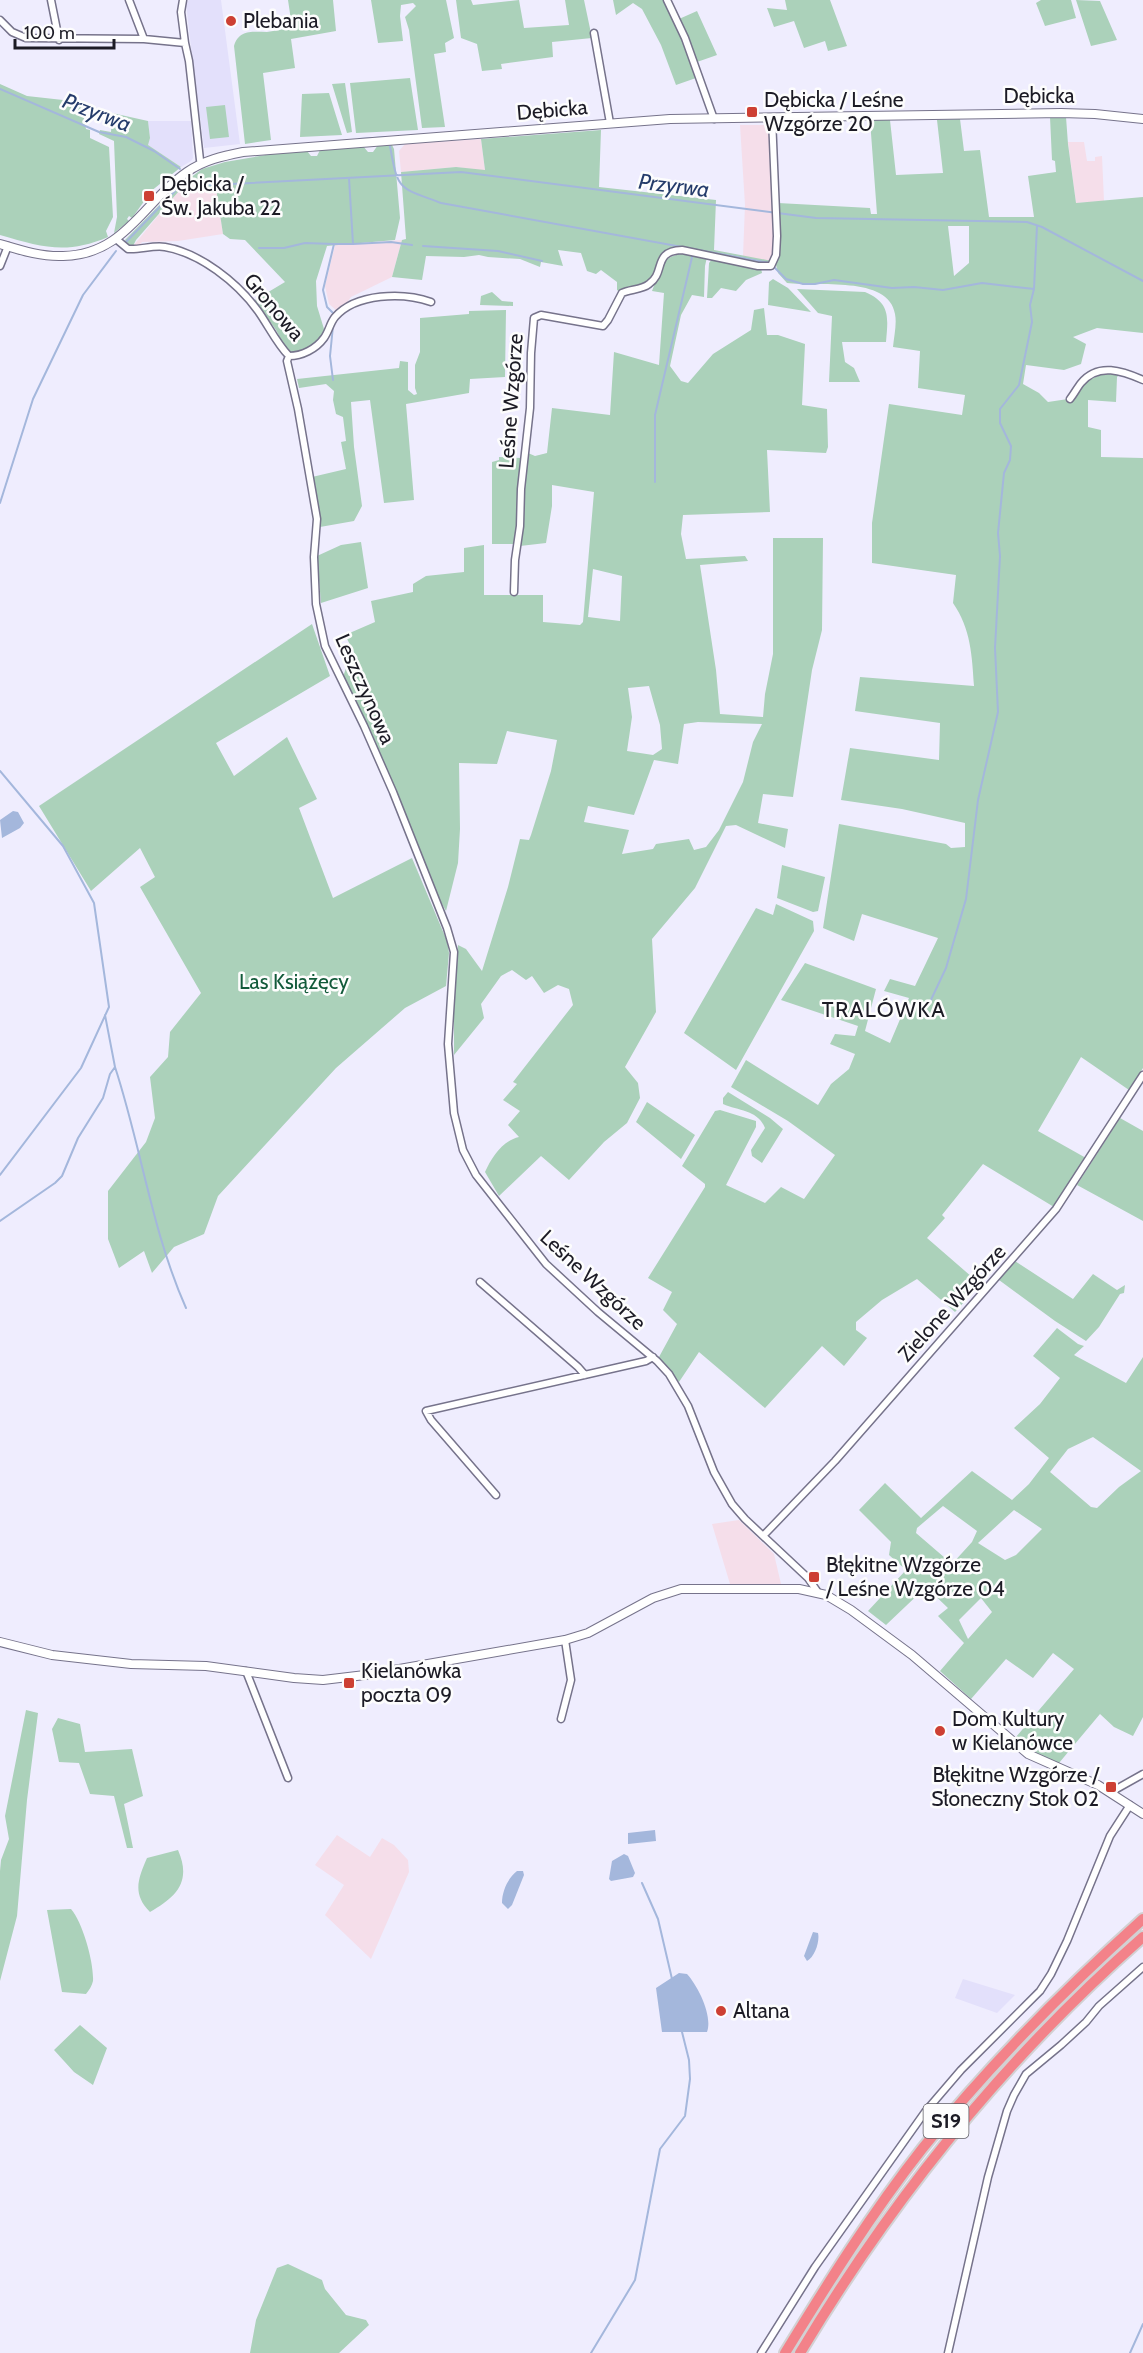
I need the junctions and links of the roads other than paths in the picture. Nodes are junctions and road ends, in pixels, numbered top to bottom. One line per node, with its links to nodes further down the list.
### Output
1 (51, 0): 8 (street)
2 (129, 0): 7 (street)
3 (183, 0): 9 (street)
4 (667, 0): 11 (street)
5 (0, 20): 8 (street)
6 (594, 33): 13 (street)
7 (144, 39): 8 (street); 9 (street)
8 (59, 40)
9 (185, 43): 14 (street)
10 (772, 118): 11 (street, Dębicka); 12 (street, Dębicka); 22 (street, Leśne Wzgórze)
11 (714, 119): 13 (street, Dębicka)
12 (1143, 119)
13 (610, 123): 14 (street, Dębicka)
14 (202, 163): 15 (street, Dębicka)
15 (116, 239): 16 (street, Dębicka); 19 (street, Gronowa)
16 (4, 245): 17 (street)
17 (0, 266)
18 (431, 302): 19 (street, Gronowa)
19 (289, 356): 23 (street, Leszczynowa)
20 (1143, 380): 21 (street)
21 (1070, 399)
22 (514, 592)
23 (454, 952): 26 (street, Leśne Wzgórze)
24 (1143, 1075): 29 (street, Zielone Wzgórze)
25 (480, 1282): 27 (street)
26 (653, 1358): 27 (street); 29 (street, Leśne Wzgórze)
27 (585, 1375): 28 (street)
28 (496, 1495)
29 (763, 1536): 30 (street, Leśne Wzgórze)
30 (817, 1591): 31 (street); 37 (street)
31 (565, 1640): 33 (street); 34 (street)
32 (0, 1642): 33 (street)
33 (246, 1671): 36 (street)
34 (561, 1719)
35 (1143, 1774): 37 (street)
36 (288, 1778)
37 (1111, 1792): 38 (street)
38 (1130, 1805): 39 (street); 43 (street)
39 (1143, 1814)
40 (1143, 1919): 44 (highway, S19)
41 (1143, 1937): 45 (highway, S19)
42 (1143, 1967): 46 (street)
43 (761, 2353)
44 (785, 2353)
45 (800, 2353)
46 (948, 2353)

